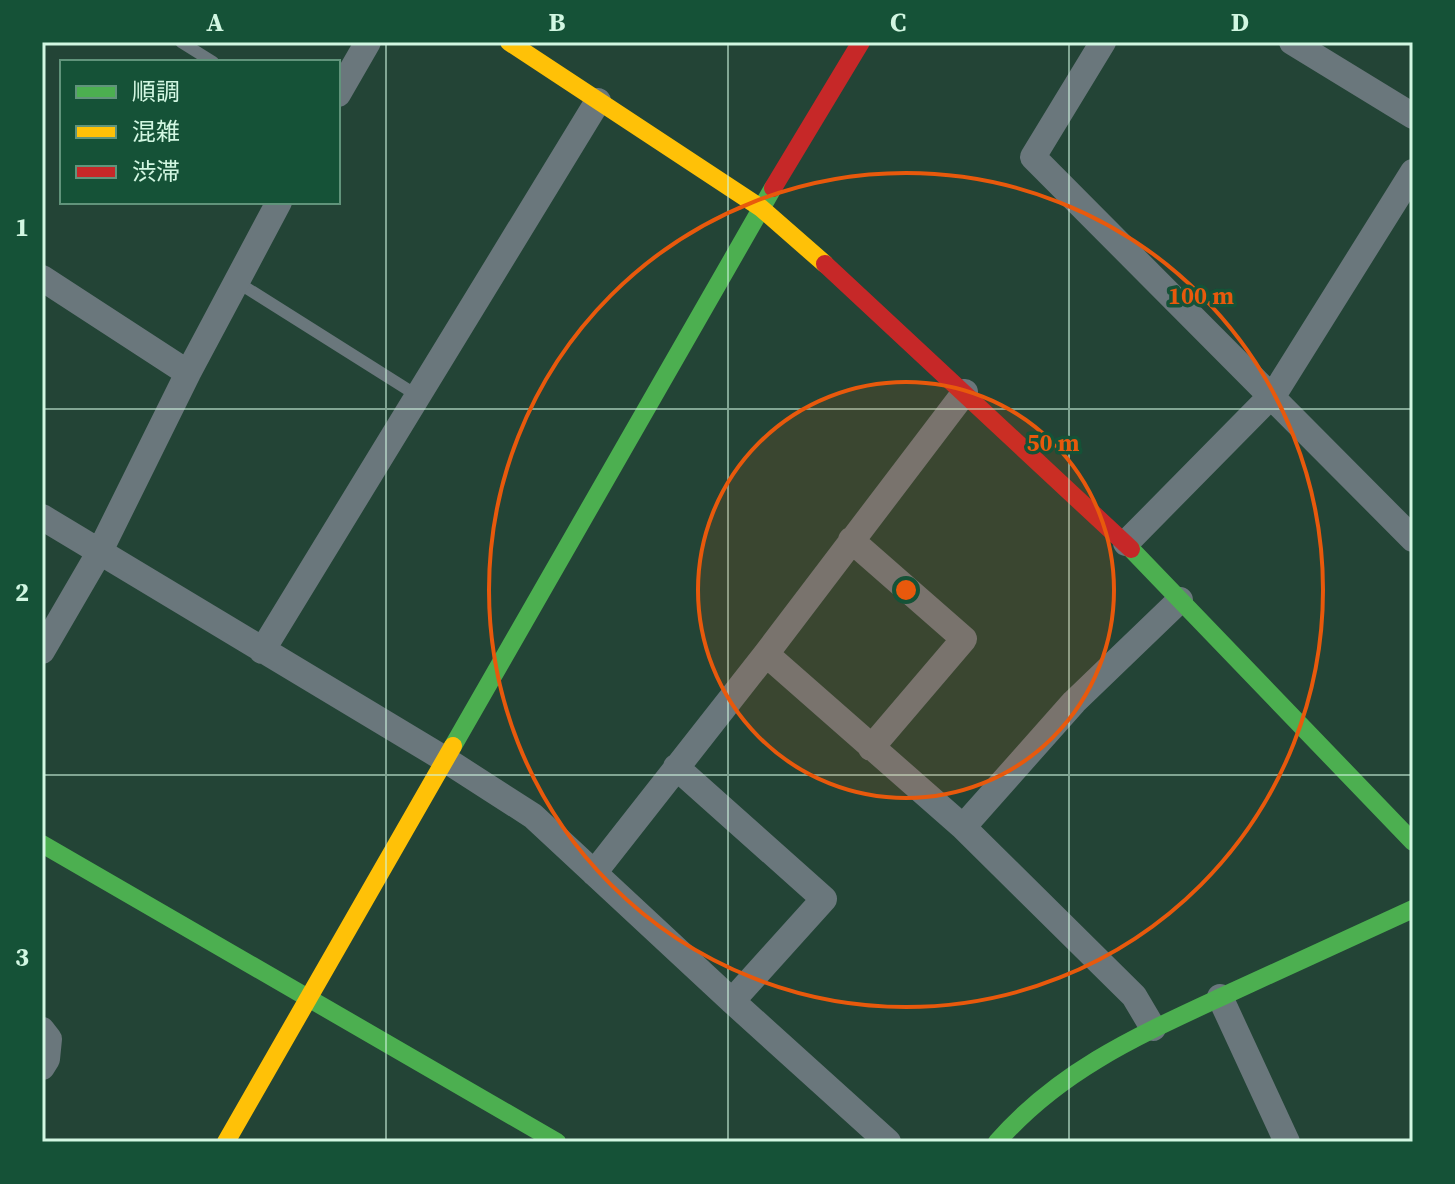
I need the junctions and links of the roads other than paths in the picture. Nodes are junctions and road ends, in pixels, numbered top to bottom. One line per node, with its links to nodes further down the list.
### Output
1 (181, 42): 7 (lane)
2 (368, 42): 8 (street)
3 (509, 42): 9 (street)
4 (861, 42): 13 (street)
5 (1103, 42): 18 (street)
6 (1292, 42): 10 (street)
7 (210, 60)
8 (340, 91)
9 (598, 101): 13 (street); 19 (street)
10 (1413, 116)
11 (1413, 172): 18 (street)
12 (278, 204): 15 (street)
13 (761, 208): 17 (street); 30 (street)
14 (42, 278): 16 (street)
15 (237, 282): 16 (street); 19 (lane)
16 (188, 373): 24 (street)
17 (965, 392): 22 (street); 23 (street)
18 (1272, 395): 21 (street); 23 (street)
19 (418, 396): 27 (street)
20 (42, 517): 24 (street)
21 (1413, 539)
22 (851, 540): 28 (street); 29 (street)
23 (1126, 543): 25 (street)
24 (99, 553): 26 (street); 27 (street)
25 (1180, 600): 32 (street); 33 (street)
26 (42, 651)
27 (262, 651): 30 (street)
28 (766, 654): 29 (street); 31 (street)
29 (871, 748): 32 (street)
30 (446, 760): 35 (street); 37 (street)
31 (676, 767): 35 (street); 39 (street)
32 (963, 827): 40 (street)
33 (1413, 842)
34 (42, 844): 37 (street)
35 (594, 873): 39 (street)
36 (1413, 909): 38 (street)
37 (309, 997): 43 (street); 44 (street)
38 (1220, 997): 40 (street); 47 (street)
39 (732, 1001): 45 (street)
40 (1153, 1028): 46 (street)
41 (42, 1030): 42 (street)
42 (42, 1067)
43 (226, 1142)
44 (557, 1142)
45 (888, 1142)
46 (997, 1142)
47 (1287, 1142)

